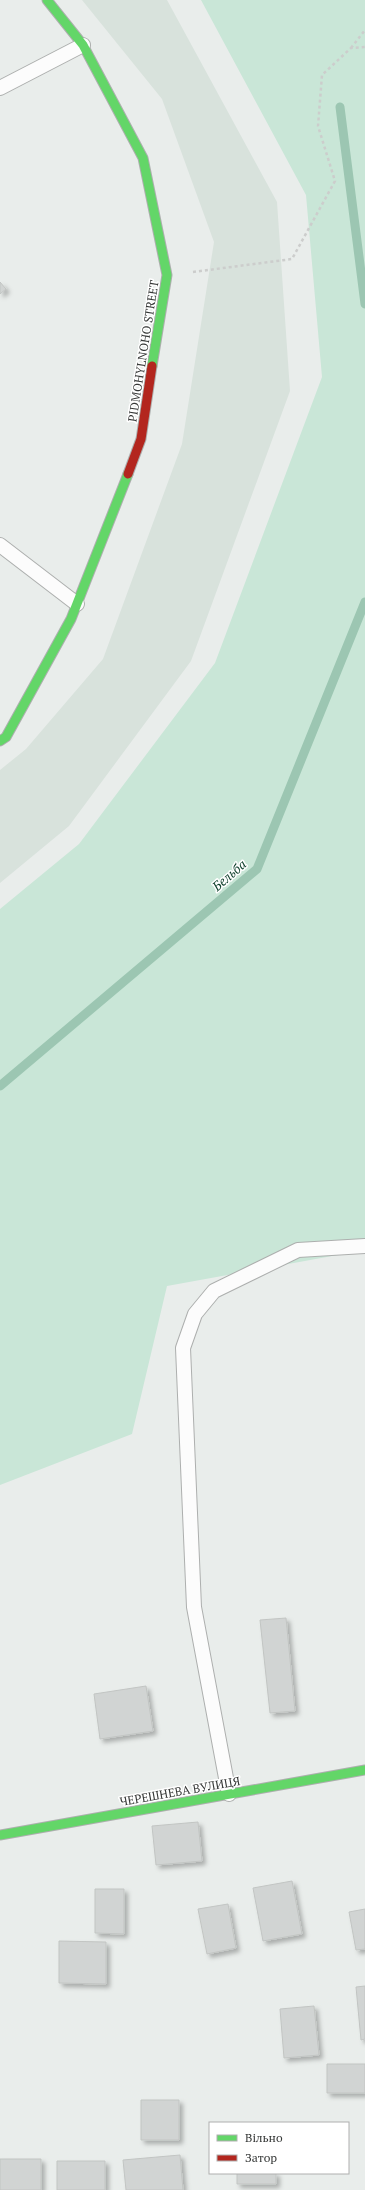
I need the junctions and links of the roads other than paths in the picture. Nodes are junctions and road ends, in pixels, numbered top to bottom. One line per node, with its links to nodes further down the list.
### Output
1 (47, 0): 2 (street, PIDMOHYLNOHO STREET)
2 (83, 45): 3 (lane); 5 (street, PIDMOHYLNOHO STREET)
3 (0, 88)
4 (0, 545): 5 (lane)
5 (77, 604): 6 (street, PIDMOHYLNOHO STREET)
6 (0, 741)
7 (365, 1246): 9 (lane)
8 (365, 1770): 9 (street, ЧЕРЕШНЕВА ВУЛИЦЯ)
9 (228, 1794): 10 (street, ЧЕРЕШНЕВА ВУЛИЦЯ)
10 (0, 1835)

